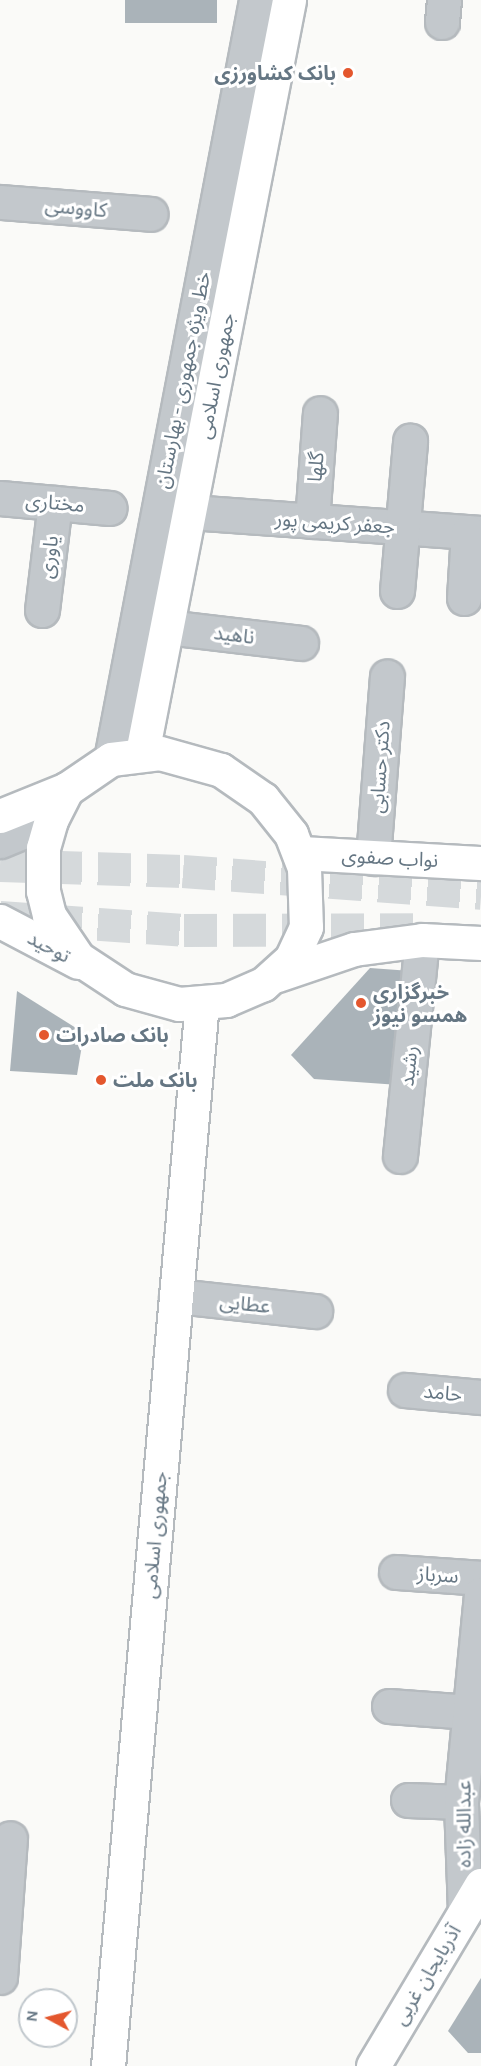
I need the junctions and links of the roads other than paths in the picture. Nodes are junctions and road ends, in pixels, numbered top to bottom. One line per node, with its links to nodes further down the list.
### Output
1 (256, 0): 21 (street, خط ویژه جمهوری - بهارستان)
2 (290, 0): 10 (main road, جمهوری اسلامی)
3 (0, 202): 4 (street, کاووسی)
4 (151, 214)
5 (321, 413): 11 (street, گلها)
6 (410, 441): 12 (street)
7 (0, 498): 8 (street, مختاری)
8 (55, 503): 9 (street, مختاری); 16 (street, یاوری)
9 (110, 508)
10 (189, 512): 11 (street, جعفر کریمی پور); 17 (main road, جمهوری اسلامی)
11 (312, 521): 12 (street, جعفر کریمی پور)
12 (402, 527): 13 (street, جعفر کریمی پور); 14 (street)
13 (474, 532): 15 (street)
14 (397, 591)
15 (464, 598)
16 (42, 610)
17 (167, 627): 18 (street, ناهید); 20 (main road, جمهوری اسلامی)
18 (301, 643)
19 (387, 677): 27 (street, دکتر حسابی)
20 (142, 753): 21 (main road); 26 (main road)
21 (111, 759): 22 (main road)
22 (67, 789): 23 (main road); 24 (main road)
23 (0, 816)
24 (51, 820): 25 (street); 31 (main road)
25 (0, 841)
26 (300, 853): 27 (main road, نواب صفوی); 35 (main road)
27 (374, 858): 28 (main road, نواب صفوی)
28 (481, 863)
29 (0, 908): 31 (street)
30 (0, 921): 34 (main road, توحید)
31 (63, 939): 34 (main road)
32 (422, 940): 33 (main road); 35 (main road); 37 (street, رشید)
33 (481, 943)
34 (97, 973): 36 (main road, توحید)
35 (277, 975): 36 (main road, توحید)
36 (202, 1003): 38 (main road, جمهوری اسلامی)
37 (400, 1156)
38 (176, 1296): 39 (street, عطایی); 52 (main road, جمهوری اسلامی)
39 (315, 1311)
40 (405, 1390): 41 (street, حامد)
41 (481, 1397)
42 (396, 1572): 43 (street, سرباز)
43 (481, 1578)
44 (481, 1594): 46 (street, عبدالله زاده)
45 (389, 1706): 46 (street)
46 (470, 1712): 48 (street, عبدالله زاده)
47 (408, 1800): 48 (street)
48 (461, 1802): 50 (street, عبدالله زاده)
49 (9, 1838): 51 (street)
50 (473, 1898): 53 (main road, آذربایجان غربی)
51 (0, 1977)
52 (108, 2066)
53 (373, 2066)

